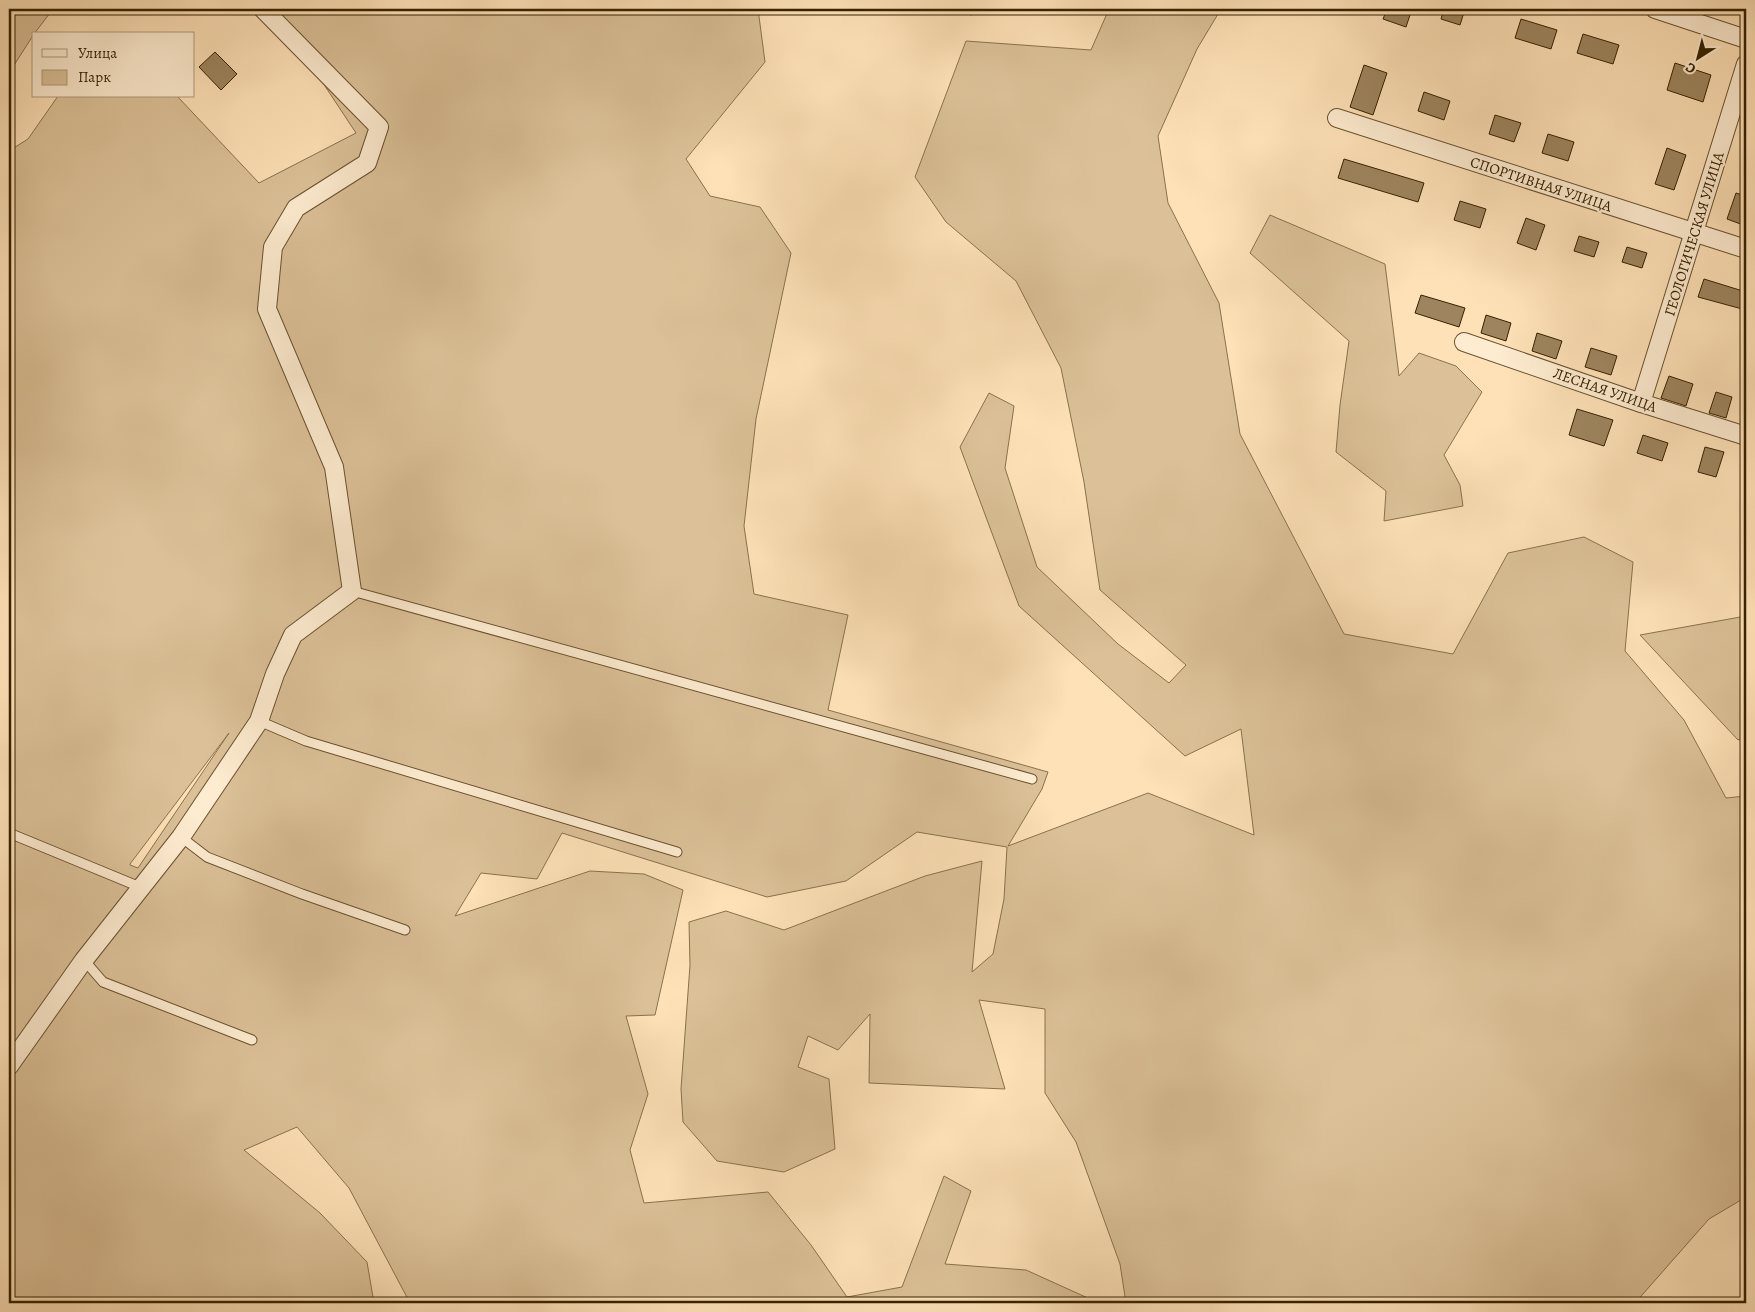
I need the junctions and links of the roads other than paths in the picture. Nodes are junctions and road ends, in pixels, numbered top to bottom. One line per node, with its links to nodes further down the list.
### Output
1 (263, 9): 11 (street)
2 (1655, 9): 3 (street)
3 (1746, 38)
4 (1746, 64): 6 (street, ГЕОЛОГИЧЕСКАЯ УЛИЦА)
5 (1336, 118): 6 (street, СПОРТИВНАЯ УЛИЦА)
6 (1694, 234): 7 (street, СПОРТИВНАЯ УЛИЦА); 9 (street, ГЕОЛОГИЧЕСКАЯ УЛИЦА)
7 (1746, 249)
8 (1464, 342): 9 (street, ЛЕСНАЯ УЛИЦА)
9 (1641, 403): 10 (street, ЛЕСНАЯ УЛИЦА)
10 (1746, 436)
11 (352, 591): 12 (street); 13 (lane)
12 (259, 721): 15 (street); 16 (lane)
13 (1032, 779)
14 (9, 833): 17 (lane)
15 (181, 837): 17 (street); 18 (lane)
16 (677, 852)
17 (140, 887): 19 (street)
18 (405, 930)
19 (84, 960): 20 (lane); 21 (street)
20 (252, 1040)
21 (9, 1066)

